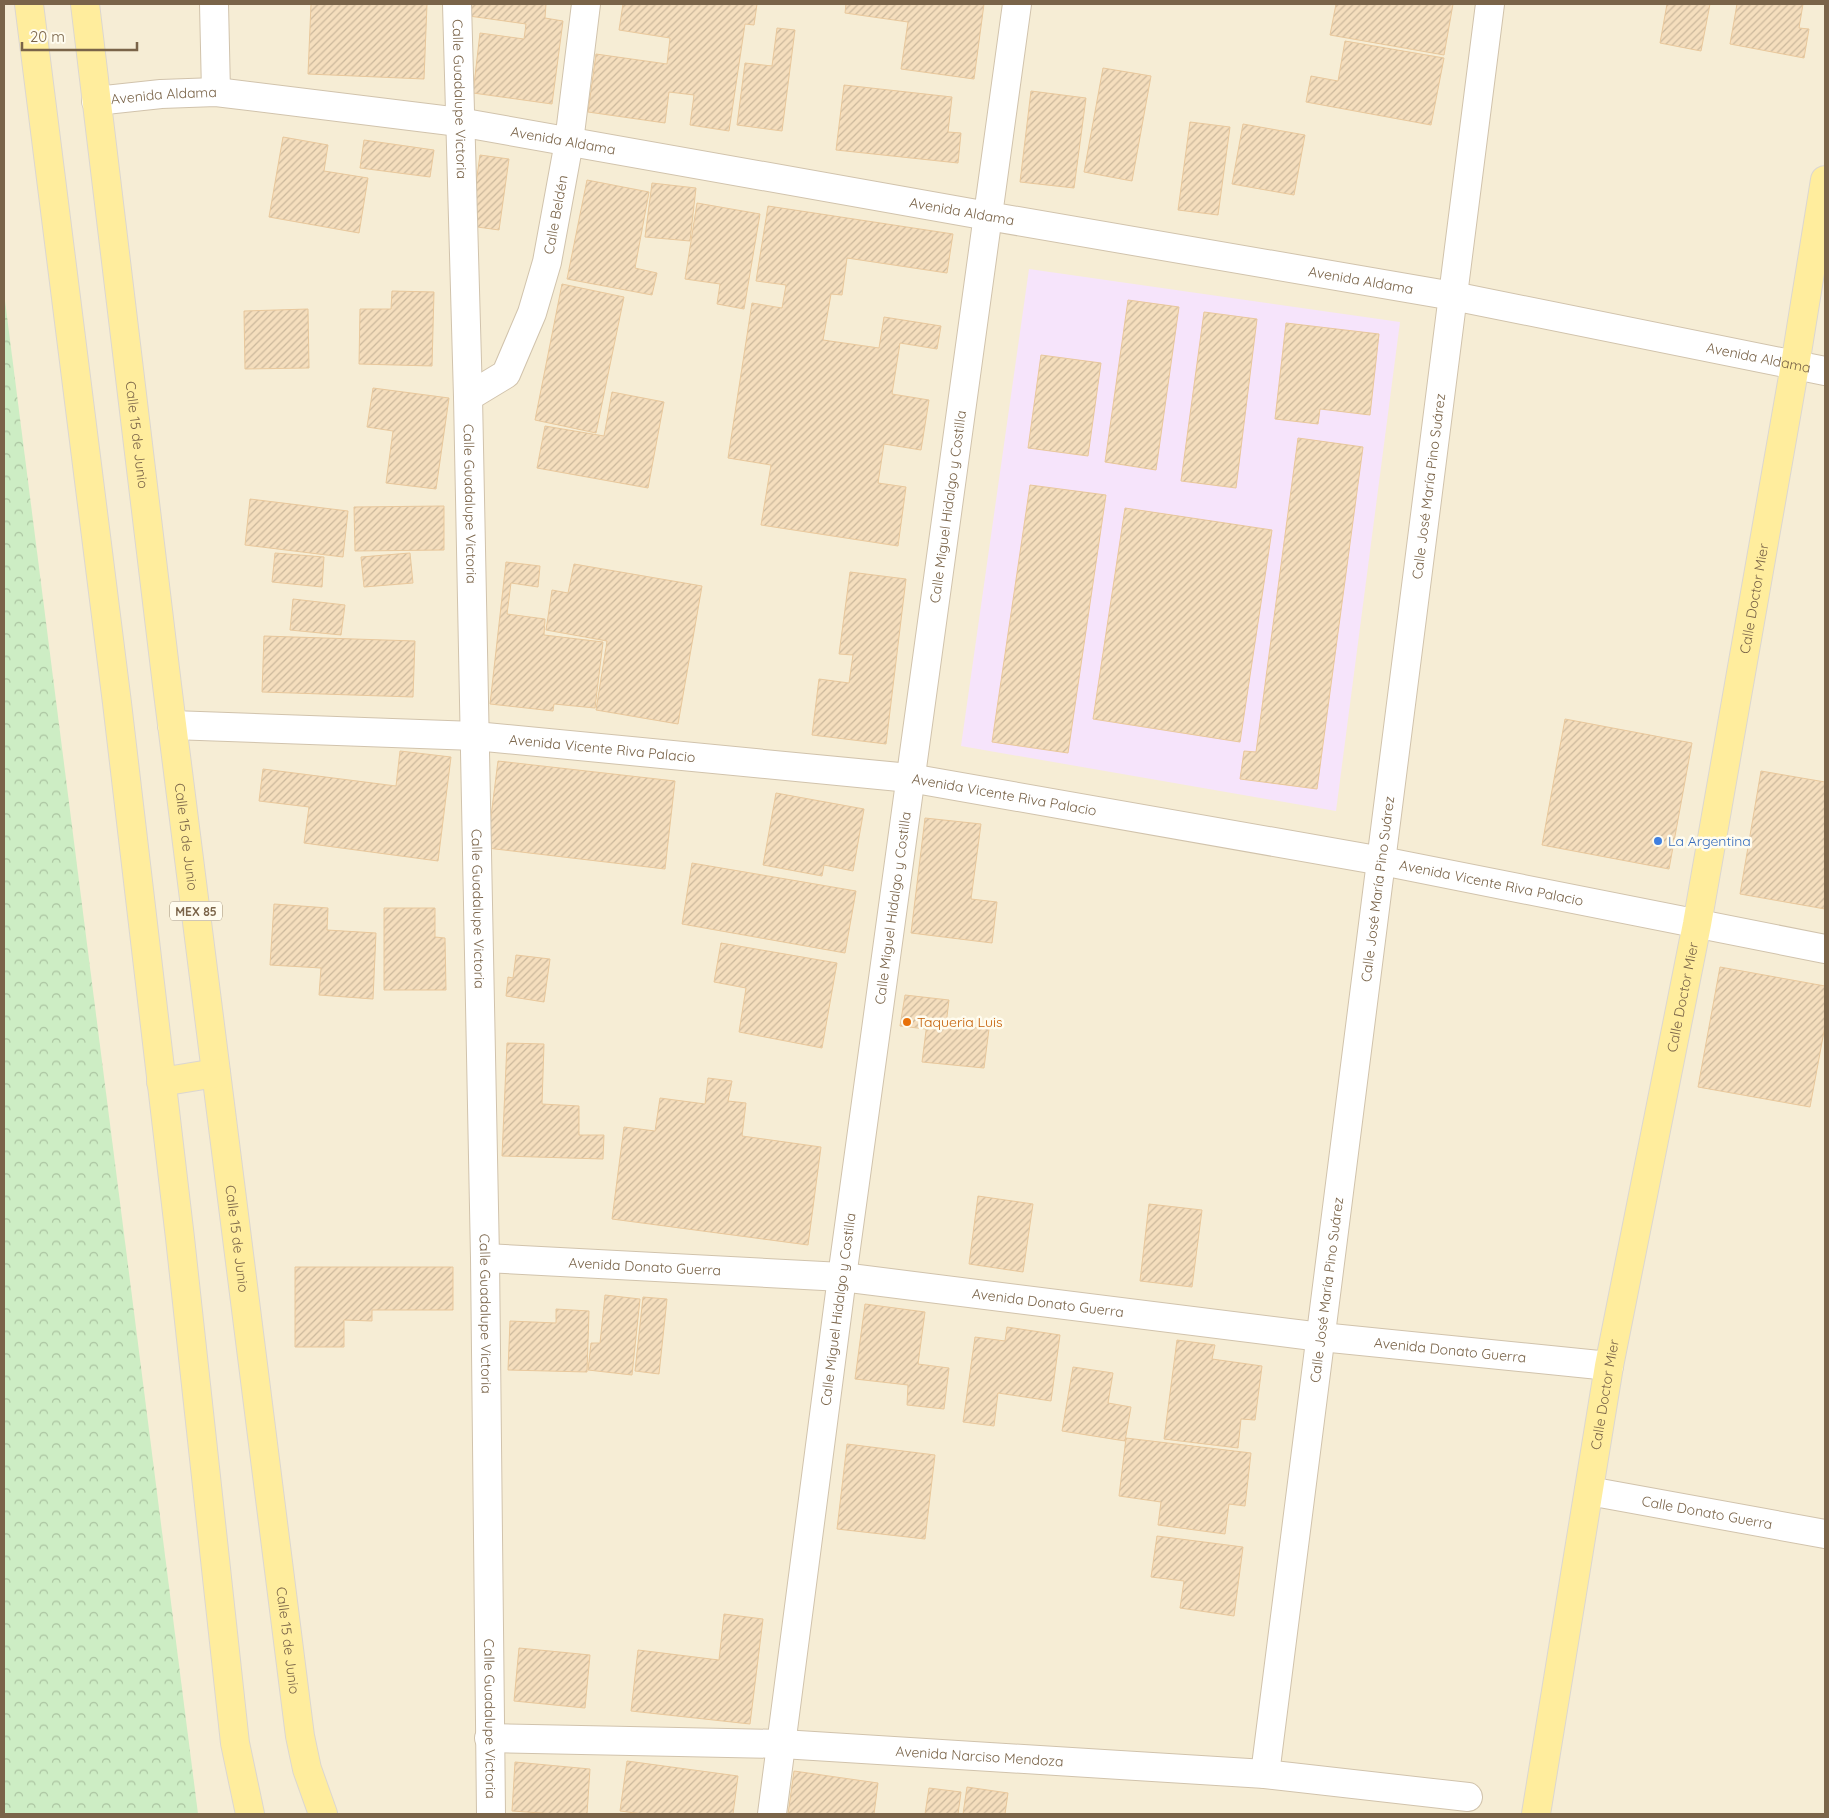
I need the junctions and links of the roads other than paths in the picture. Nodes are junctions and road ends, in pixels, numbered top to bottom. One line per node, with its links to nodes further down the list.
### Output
1 (29, 4): 25 (main road)
2 (85, 4): 9 (main road, Calle 15 de Junio / MEX 85)
3 (214, 4): 8 (street)
4 (457, 4): 10 (street, Calle Guadalupe Victoria)
5 (586, 4): 11 (street, Calle Beldén)
6 (1017, 4): 13 (street, Calle Miguel Hidalgo y Costilla)
7 (1490, 4): 14 (street, Calle José María Pino Suárez)
8 (216, 92): 9 (street, Avenida Aldama); 10 (street, Avenida Aldama)
9 (96, 101): 18 (main road, Calle 15 de Junio / MEX 85)
10 (459, 122): 11 (street, Avenida Aldama); 17 (street, Calle Guadalupe Victoria)
11 (569, 142): 13 (street, Avenida Aldama); 17 (street, Calle Beldén)
12 (1825, 180): 15 (main road, Calle Doctor Mier)
13 (988, 216): 14 (street, Avenida Aldama); 20 (street, Calle Miguel Hidalgo y Costilla)
14 (1453, 296): 15 (street, Avenida Aldama); 21 (street, Calle José María Pino Suárez)
15 (1795, 365): 16 (street, Avenida Aldama); 22 (main road, Calle Doctor Mier)
16 (1825, 370)
17 (468, 397): 19 (street, Calle Guadalupe Victoria)
18 (172, 725): 19 (street, Avenida Vicente Riva Palacio); 24 (main road, Calle 15 de Junio / MEX 85)
19 (475, 736): 20 (street, Avenida Vicente Riva Palacio); 26 (street, Calle Guadalupe Victoria)
20 (910, 778): 21 (street, Avenida Vicente Riva Palacio); 27 (street, Calle Miguel Hidalgo y Costilla)
21 (1382, 861): 22 (street, Avenida Vicente Riva Palacio); 28 (street, Calle José María Pino Suárez)
22 (1697, 924): 23 (street, Avenida Vicente Riva Palacio); 29 (main road, Calle Doctor Mier)
23 (1825, 949)
24 (216, 1073): 25 (main road); 37 (main road, Calle 15 de Junio / MEX 85)
25 (161, 1082): 36 (main road)
26 (485, 1258): 27 (street, Avenida Donato Guerra); 32 (street, Calle Guadalupe Victoria)
27 (842, 1277): 28 (street, Avenida Donato Guerra); 33 (street, Calle Miguel Hidalgo y Costilla)
28 (1321, 1337): 29 (street, Avenida Donato Guerra); 34 (street, Calle José María Pino Suárez)
29 (1609, 1366): 30 (main road, Calle Doctor Mier)
30 (1590, 1491): 31 (street, Calle Donato Guerra); 40 (main road, Calle Doctor Mier)
31 (1825, 1534)
32 (489, 1738): 33 (street, Avenida Narciso Mendoza); 38 (street, Calle Guadalupe Victoria)
33 (782, 1744): 34 (street, Avenida Narciso Mendoza); 39 (street, Calle Miguel Hidalgo y Costilla)
34 (1266, 1774): 35 (street, Avenida Narciso Mendoza)
35 (1468, 1797)
36 (250, 1814)
37 (323, 1814)
38 (491, 1814)
39 (772, 1814)
40 (1536, 1814)

